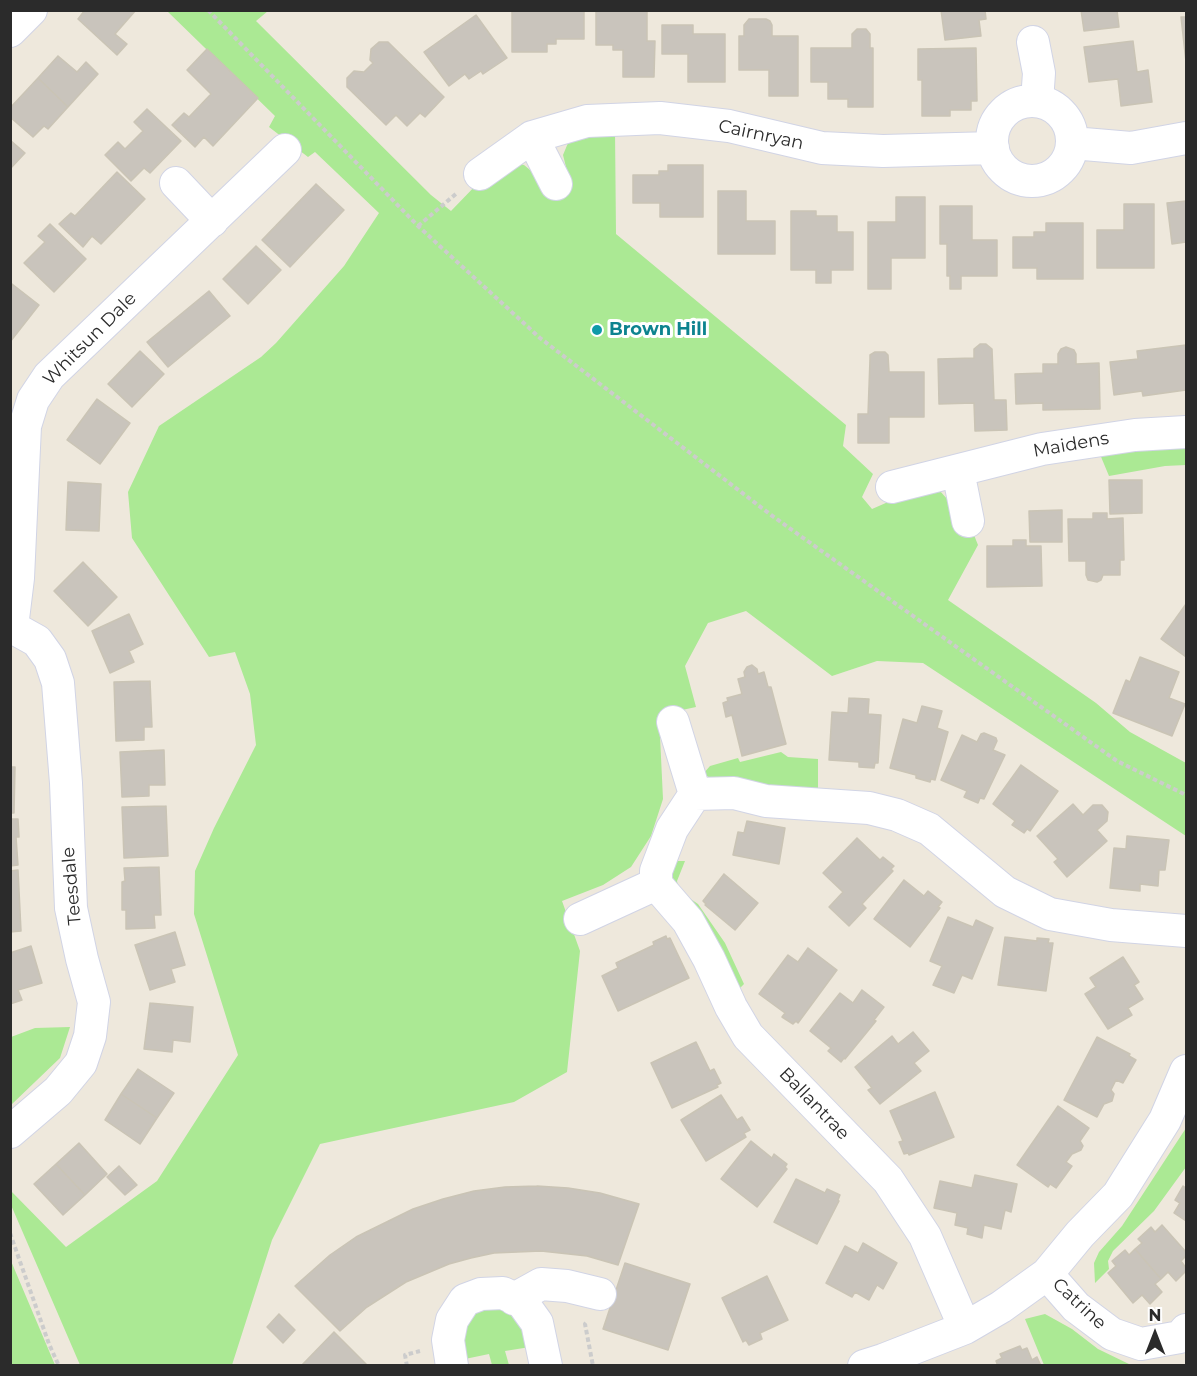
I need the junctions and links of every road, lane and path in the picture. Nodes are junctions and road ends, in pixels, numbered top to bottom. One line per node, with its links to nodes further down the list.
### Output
1 (208, 10): 13 (path)
2 (1033, 42): 3 (street)
3 (1037, 101): 6 (street); 7 (street)
4 (532, 137): 7 (street, Cairnryan); 9 (street, Cairnryan); 11 (street)
5 (1186, 138): 6 (street)
6 (1072, 143): 7 (street)
7 (993, 148)
8 (285, 150): 12 (street, Whitsun Dale)
9 (480, 174): 13 (path)
10 (176, 183): 12 (street)
11 (556, 184)
12 (212, 221): 18 (street, Whitsun Dale)
13 (418, 225): 21 (path)
14 (1186, 432): 15 (street, Maidens)
15 (958, 471): 16 (street, Maidens); 17 (street)
16 (891, 487)
17 (968, 521)
18 (11, 627): 26 (street, Teesdale)
19 (673, 722): 20 (street)
20 (695, 794): 22 (street); 24 (street)
21 (1186, 795)
22 (656, 884): 23 (street); 31 (street, Ballantrae)
23 (580, 919)
24 (1186, 931)
25 (1186, 1071): 28 (street)
26 (10, 1132)
27 (10, 1233): 33 (path)
28 (1047, 1274): 31 (street); 32 (street, Catrine)
29 (600, 1294): 30 (street)
30 (514, 1299): 34 (street); 35 (street)
31 (965, 1328): 36 (street)
32 (1184, 1337)
33 (59, 1365)
34 (452, 1365)
35 (546, 1365)
36 (864, 1365)

